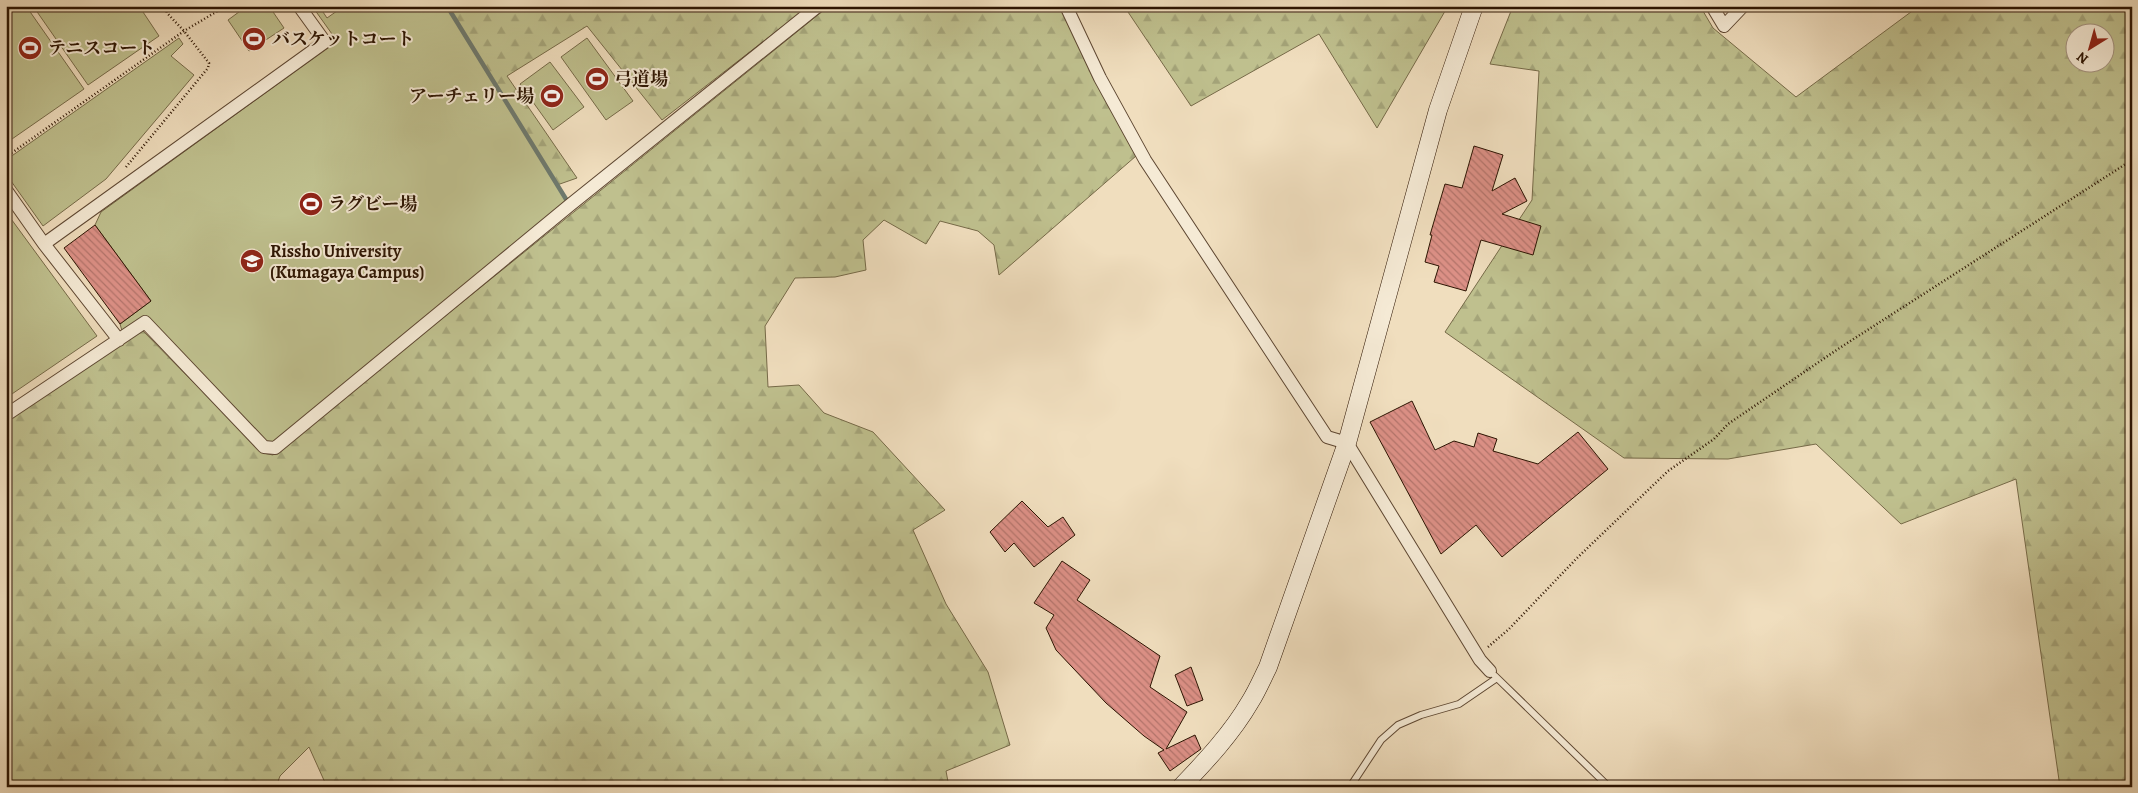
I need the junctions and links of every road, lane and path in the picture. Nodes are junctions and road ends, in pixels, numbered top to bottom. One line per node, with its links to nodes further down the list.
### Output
1 (165, 6): 9 (path)
2 (226, 6): 9 (path)
3 (298, 6): 13 (street)
4 (818, 6): 15 (street)
5 (1066, 6): 17 (street)
6 (1474, 6): 17 (street)
7 (1712, 6): 8 (street)
8 (1743, 6)
9 (184, 31): 10 (path); 13 (path)
10 (6, 157)
11 (2132, 160): 18 (path)
12 (6, 190): 14 (street)
13 (119, 190): 14 (street)
14 (44, 244): 15 (street)
15 (118, 340): 16 (street)
16 (6, 415)
17 (1347, 443): 18 (street); 20 (street)
18 (1479, 657): 19 (street)
19 (1494, 674): 21 (lane); 22 (lane)
20 (1181, 787)
21 (1350, 787)
22 (1609, 787)

